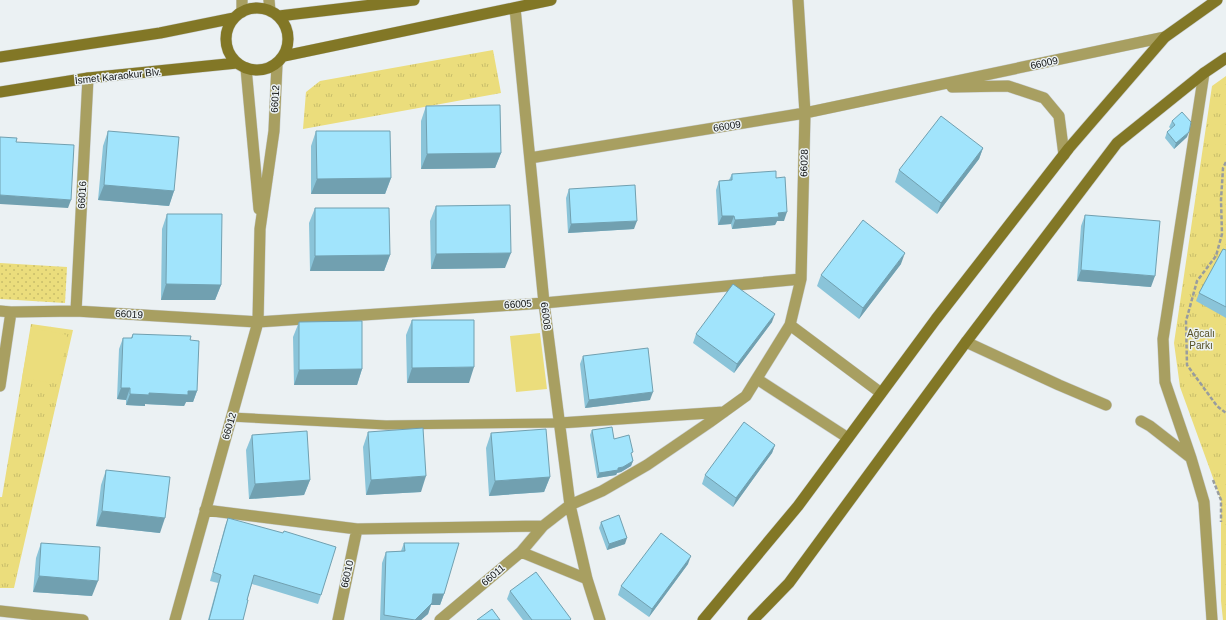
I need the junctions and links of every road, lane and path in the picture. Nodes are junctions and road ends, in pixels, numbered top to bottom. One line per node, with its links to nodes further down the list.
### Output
1 (242, 0): 8 (street)
2 (414, 0): 7 (main road)
3 (551, 0): 6 (main road)
4 (798, 0): 18 (street, 66028)
5 (1217, 0): 9 (main road)
6 (515, 8): 12 (main road); 20 (street, 66008)
7 (273, 9): 8 (main road); 12 (main road)
8 (238, 15): 10 (main road); 13 (main road)
9 (1165, 37): 16 (street, 66009); 19 (main road)
10 (0, 57)
11 (1226, 58): 14 (main road)
12 (280, 60): 13 (main road); 22 (street, 66012)
13 (241, 66): 15 (main road, İsmet Karaokur Blv.); 22 (street, 66012)
14 (1204, 73): 29 (main road); 40 (street)
15 (88, 78): 17 (main road, İsmet Karaokur Blv.); 25 (street, 66016)
16 (924, 88): 18 (street, 66009); 19 (street, 66009)
17 (0, 92)
18 (805, 113): 20 (street, 66009); 23 (street, 66028)
19 (1064, 155): 32 (main road)
20 (530, 158): 24 (street, 66008)
21 (1226, 162): 35 (path)
22 (260, 230): 27 (street, 66012)
23 (801, 279): 24 (street, 66005); 28 (street, 66028)
24 (544, 302): 27 (street, 66005); 38 (street, 66008)
25 (76, 311): 26 (street, 66019); 27 (street, 66019)
26 (5, 312): 31 (street)
27 (258, 322): 36 (street, 66012)
28 (790, 325): 30 (street, 66028); 32 (street)
29 (966, 342): 33 (street); 56 (main road)
30 (757, 378): 34 (street, 66028); 39 (street)
31 (0, 386)
32 (882, 393): 39 (main road)
33 (1106, 405)
34 (725, 412): 38 (street); 42 (street, 66011)
35 (1226, 413)
36 (231, 417): 38 (lane); 43 (street, 66012)
37 (1141, 421): 40 (street)
38 (560, 423): 42 (street, 66008)
39 (848, 438): 55 (main road)
40 (1191, 458): 57 (street)
41 (1213, 479): 44 (path)
42 (570, 505): 45 (street, 66011); 48 (street, 66008)
43 (205, 510): 46 (street); 51 (street, 66012)
44 (1221, 523)
45 (543, 526): 46 (street); 47 (street, 66011)
46 (357, 529): 52 (street, 66010)
47 (521, 552): 48 (street); 53 (street, 66011)
48 (587, 579): 54 (street, 66008)
49 (0, 611): 50 (street)
50 (83, 620)
51 (174, 620)
52 (338, 620)
53 (440, 620)
54 (600, 620)
55 (702, 620)
56 (753, 620)
57 (1212, 620)

